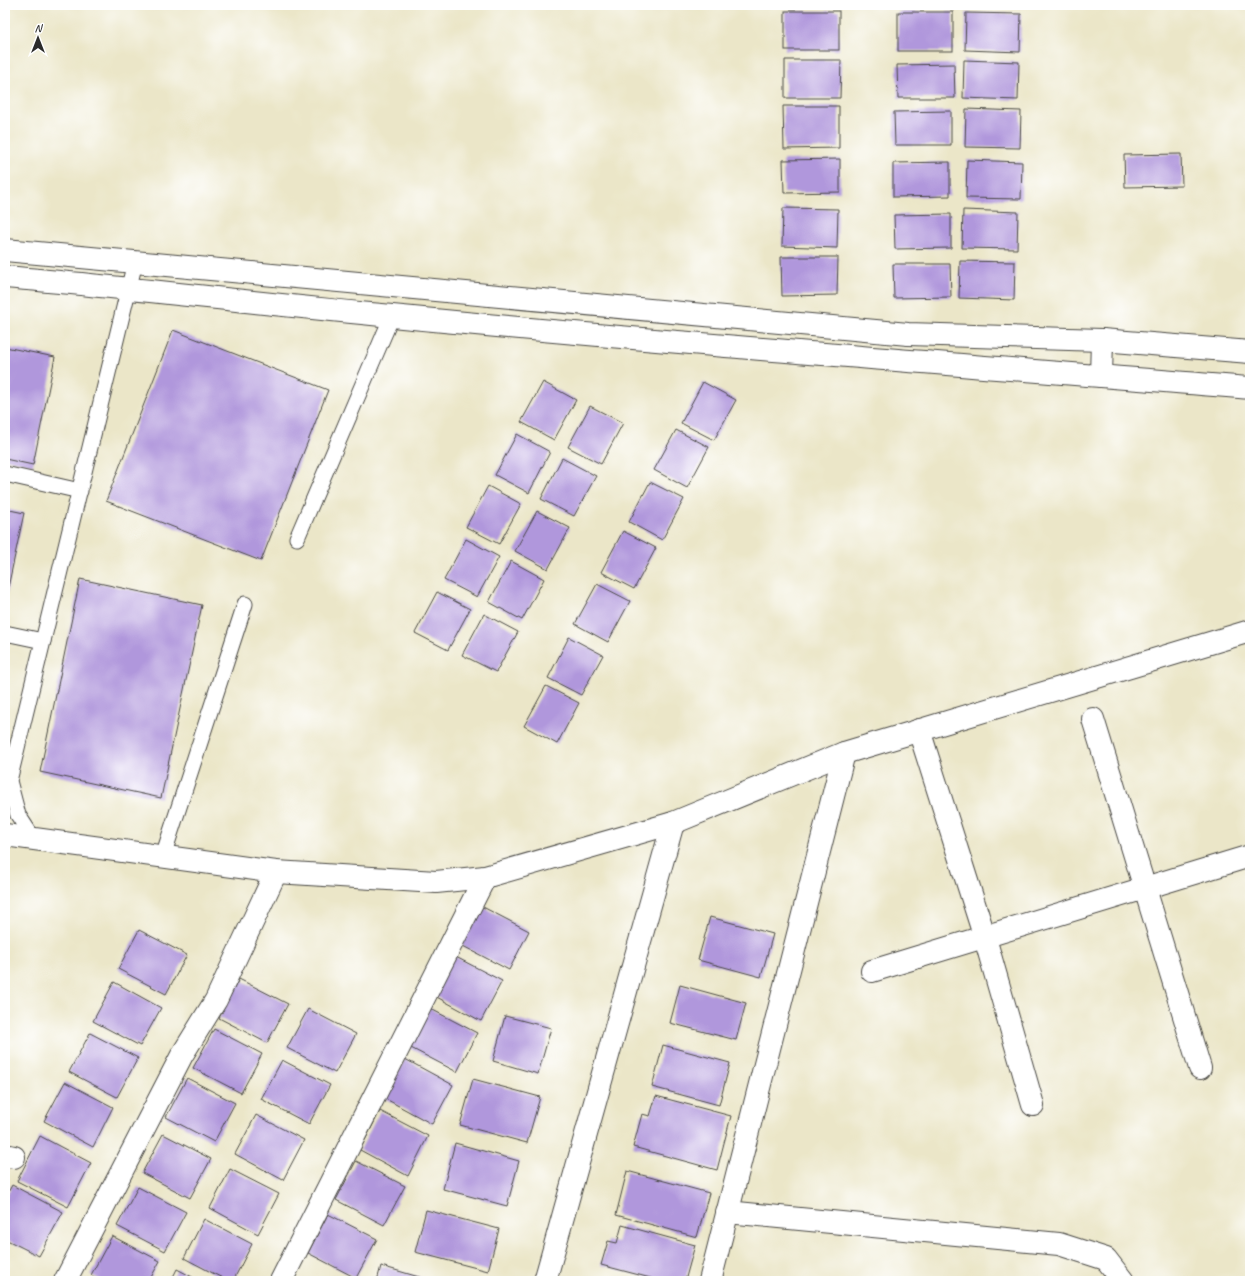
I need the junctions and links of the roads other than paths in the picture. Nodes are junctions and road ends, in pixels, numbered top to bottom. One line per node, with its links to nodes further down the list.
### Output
1 (5, 250): 2 (street)
2 (135, 262): 4 (lane); 6 (street)
3 (5, 277): 4 (street)
4 (129, 288): 5 (street); 13 (lane)
5 (392, 316): 9 (street); 14 (lane)
6 (908, 334): 7 (street); 9 (street)
7 (1102, 340): 8 (street); 10 (street)
8 (1250, 352)
9 (906, 361): 10 (street)
10 (1101, 376): 11 (street)
11 (1250, 388)
12 (5, 474): 13 (lane)
13 (80, 491): 18 (lane)
14 (297, 538)
15 (245, 604): 26 (lane)
16 (1250, 630): 20 (street)
17 (5, 633): 18 (lane)
18 (44, 641): 22 (lane)
19 (1093, 719): 30 (street)
20 (919, 730): 21 (street); 31 (street)
21 (844, 753): 23 (street); 35 (street)
22 (7, 781): 25 (lane)
23 (673, 823): 29 (street); 38 (street)
24 (5, 836): 25 (street)
25 (33, 838): 26 (street)
26 (163, 856): 28 (street)
27 (1250, 856): 30 (street)
28 (276, 872): 29 (street); 36 (street)
29 (485, 877): 37 (street)
30 (1146, 889): 31 (street); 33 (street)
31 (985, 938): 32 (street); 34 (street)
32 (872, 971)
33 (1200, 1068)
34 (1033, 1105)
35 (727, 1212): 39 (street); 40 (street)
36 (65, 1281)
37 (281, 1281)
38 (545, 1281)
39 (710, 1281)
40 (1123, 1281)

